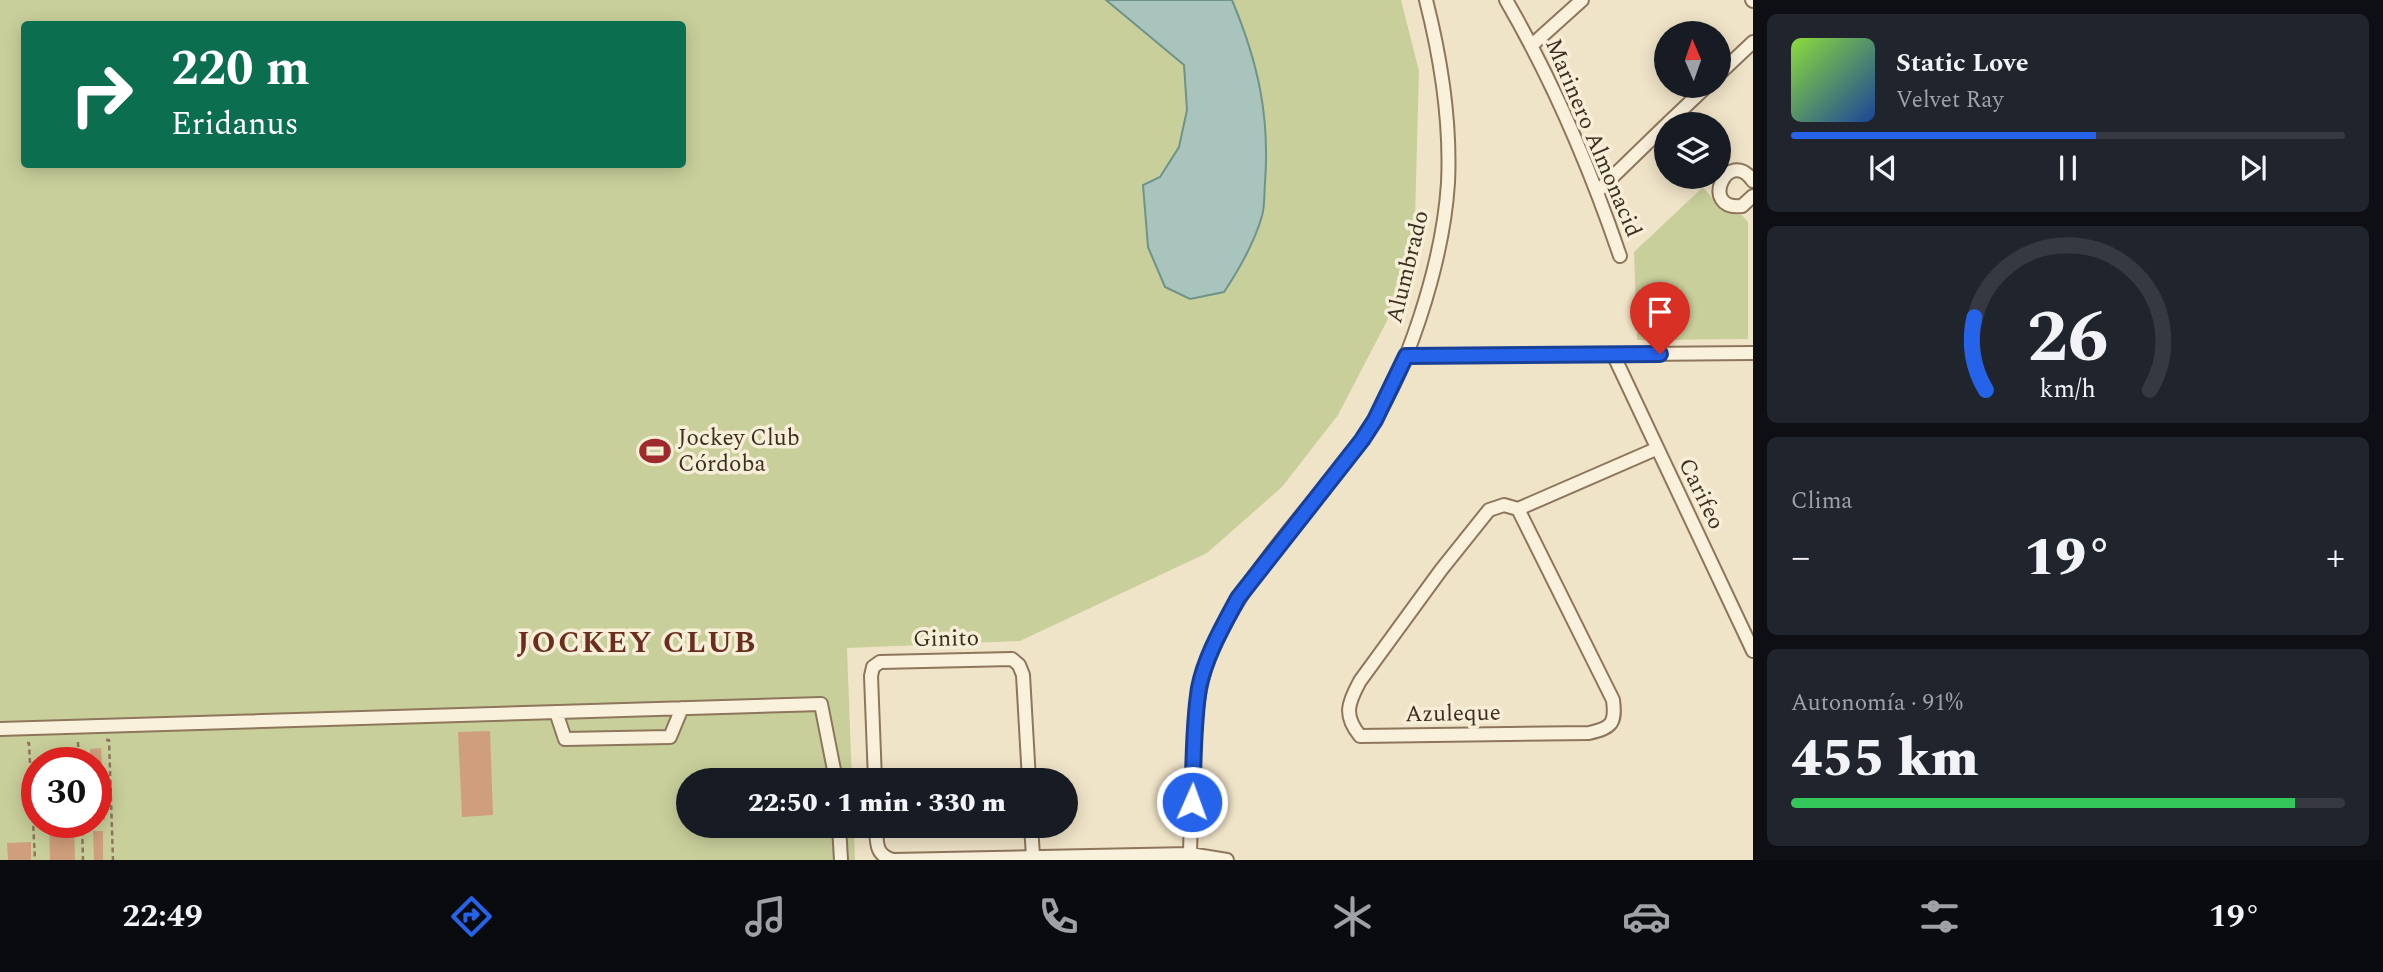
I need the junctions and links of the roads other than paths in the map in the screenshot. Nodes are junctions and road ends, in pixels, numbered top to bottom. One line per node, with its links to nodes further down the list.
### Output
1 (1426, 0): 16 (street, Alumbrado)
2 (1506, 0): 5 (street, Marinero Almonacid)
3 (1582, 0): 5 (street)
4 (1753, 42): 6 (street)
5 (1532, 46): 11 (street, Marinero Almonacid)
6 (1731, 63)
7 (1694, 98): 8 (street)
8 (1680, 112)
9 (1654, 137): 11 (street)
10 (1753, 181): 12 (street)
11 (1598, 191): 13 (street, Marinero Almonacid)
12 (1751, 204)
13 (1620, 256)
14 (1753, 353): 15 (street)
15 (1613, 354): 16 (street); 17 (street, Carifeo)
16 (1406, 356): 30 (street, Alumbrado)
17 (1656, 449): 18 (street, Azuleque); 19 (street, Carifeo)
18 (1518, 509): 18 (street, Azuleque)
19 (1753, 651)
20 (682, 708): 21 (street); 21 (street); 23 (street)
21 (556, 712): 22 (street)
22 (0, 729)
23 (834, 768)
24 (875, 768): 25 (street, Ginito)
25 (1028, 768)
26 (840, 838): 32 (street)
27 (877, 838): 31 (street)
28 (1032, 838): 29 (street)
29 (1033, 856): 30 (street); 31 (street)
30 (1190, 857): 33 (street)
31 (890, 859)
32 (841, 860)
33 (1227, 860)

